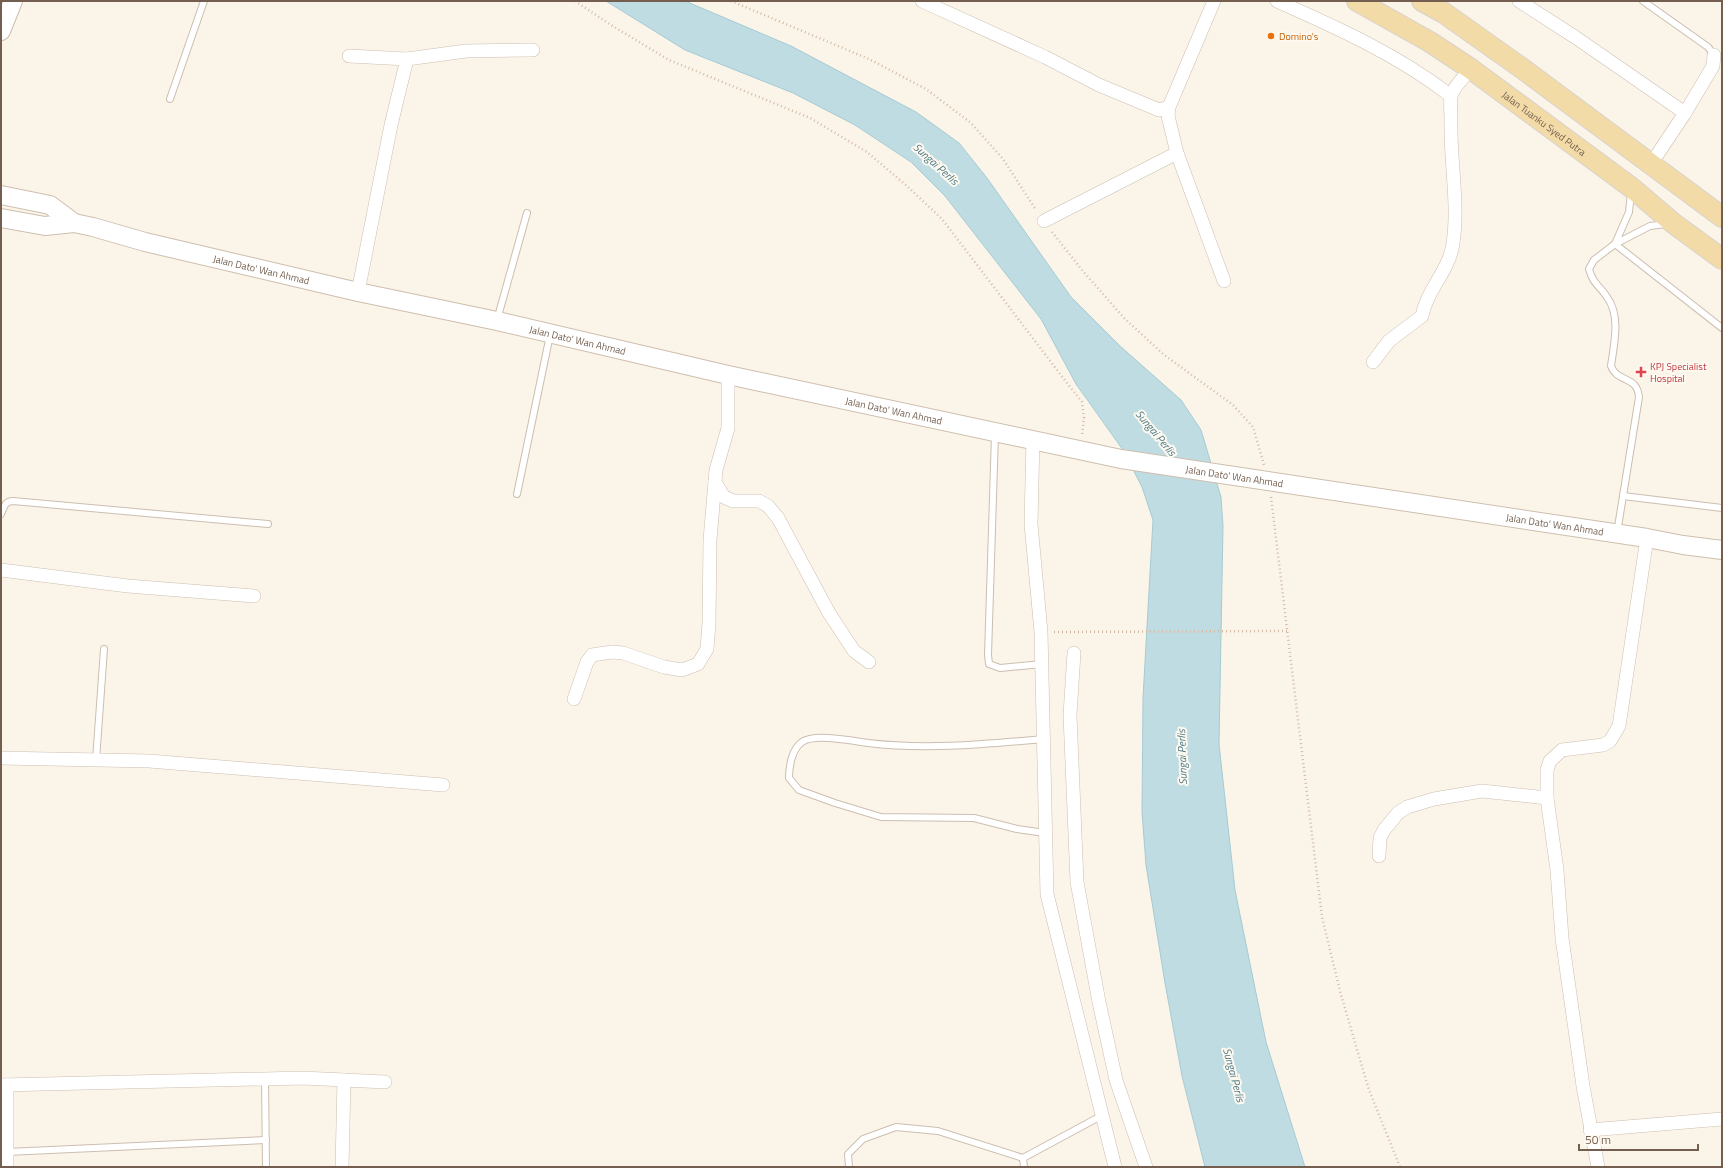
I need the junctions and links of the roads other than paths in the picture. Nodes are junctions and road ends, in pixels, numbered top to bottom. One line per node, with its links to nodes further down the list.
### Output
1 (13, 1): 11 (main road)
2 (204, 1): 18 (lane)
3 (922, 1): 19 (street)
4 (1214, 1): 19 (street)
5 (1277, 1): 17 (street)
6 (1357, 1): 16 (main road, Jalan Tuanku Syed Putra)
7 (1422, 1): 10 (main road)
8 (1519, 1): 20 (street)
9 (1643, 1): 13 (lane)
10 (1446, 7): 22 (main road)
11 (1, 31)
12 (533, 50): 15 (street)
13 (1714, 55): 20 (street)
14 (349, 56): 15 (street)
15 (407, 58): 34 (street)
16 (1471, 69): 17 (street); 23 (main road, Jalan Tuanku Syed Putra)
17 (1451, 96): 38 (street)
18 (170, 99)
19 (1169, 107): 21 (street)
20 (1684, 113): 22 (street)
21 (1177, 153): 28 (street); 33 (street)
22 (1651, 164): 26 (main road)
23 (1632, 188): 30 (main road, Jalan Tuanku Syed Putra); 31 (lane)
24 (1, 195): 29 (main road)
25 (527, 213): 35 (lane)
26 (1722, 217)
27 (1, 218): 29 (main road)
28 (1044, 221)
29 (74, 223): 34 (main road, Jalan Dato' Wan Ahmad)
30 (1674, 223): 31 (lane); 32 (main road, Jalan Tuanku Syed Putra)
31 (1615, 244): 36 (lane); 44 (lane)
32 (1722, 259)
33 (1224, 281)
34 (358, 292): 35 (main road, Jalan Dato' Wan Ahmad)
35 (497, 321): 37 (main road, Jalan Dato' Wan Ahmad)
36 (1722, 328)
37 (550, 334): 39 (main road, Jalan Dato' Wan Ahmad); 43 (lane)
38 (1373, 362)
39 (728, 375): 40 (main road, Jalan Dato' Wan Ahmad); 42 (street)
40 (995, 431): 41 (main road, Jalan Dato' Wan Ahmad); 56 (lane)
41 (1033, 439): 48 (main road, Jalan Dato' Wan Ahmad); 56 (street)
42 (715, 482): 55 (street); 57 (street)
43 (517, 494)
44 (1623, 496): 45 (lane); 48 (lane)
45 (1722, 508)
46 (1, 514): 47 (lane)
47 (268, 524)
48 (1617, 534): 49 (main road, Jalan Dato' Wan Ahmad)
49 (1647, 538): 50 (main road, Jalan Dato' Wan Ahmad); 62 (street)
50 (1722, 548)
51 (1, 570): 52 (street)
52 (254, 596)
53 (104, 649): 60 (lane)
54 (1074, 653): 81 (street)
55 (869, 662)
56 (1042, 664): 58 (street)
57 (574, 699)
58 (1044, 739): 63 (street); 63 (lane)
59 (1, 758): 60 (street)
60 (96, 760): 61 (street)
61 (443, 785)
62 (1547, 798): 64 (street); 71 (street)
63 (1045, 833): 69 (street)
64 (1379, 856)
65 (265, 1079): 66 (street); 68 (street); 72 (lane)
66 (344, 1080): 67 (street); 77 (street)
67 (385, 1082)
68 (4, 1085): 73 (street)
69 (1101, 1116): 74 (lane); 80 (street)
70 (1722, 1119): 71 (street)
71 (1590, 1130): 82 (street)
72 (266, 1140): 73 (lane); 76 (lane)
73 (7, 1152): 75 (street)
74 (1022, 1158): 78 (lane); 79 (lane)
75 (7, 1167)
76 (266, 1167)
77 (342, 1167)
78 (849, 1167)
79 (1024, 1167)
80 (1115, 1167)
81 (1146, 1167)
82 (1598, 1167)

